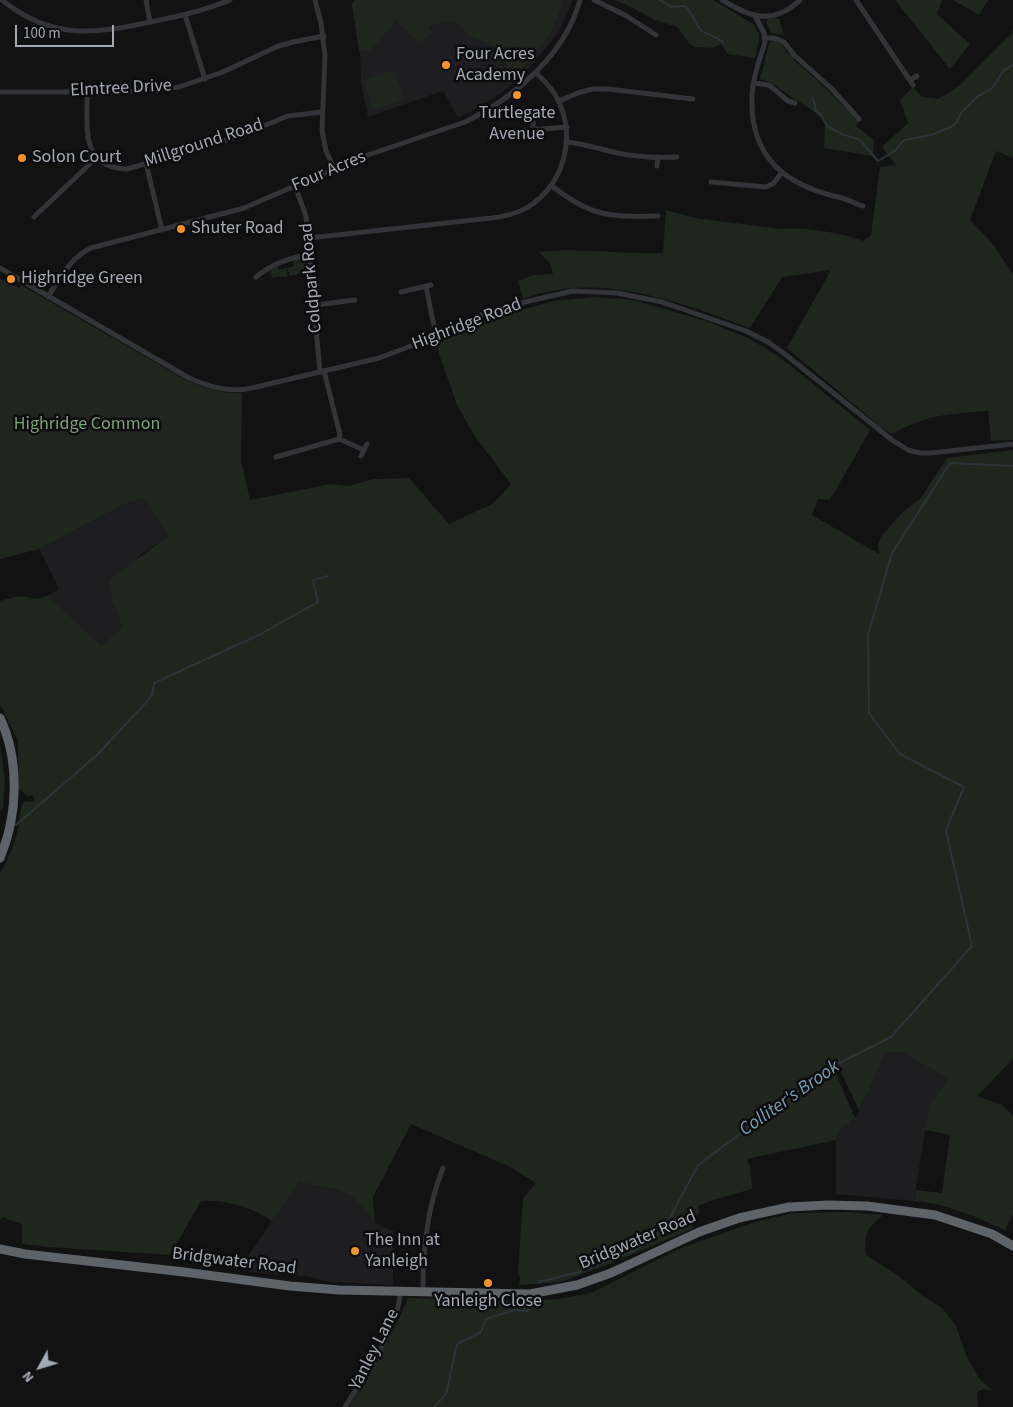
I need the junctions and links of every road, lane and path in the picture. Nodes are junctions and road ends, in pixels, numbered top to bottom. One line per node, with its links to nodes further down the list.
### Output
1 (2, 0): 12 (street)
2 (146, 0): 12 (street)
3 (230, 0): 10 (street)
4 (315, 0): 14 (street)
5 (580, 0): 16 (street, Four Acres)
6 (594, 0): 13 (street)
7 (722, 0): 11 (street)
8 (800, 0): 11 (street)
9 (856, 0): 17 (street)
10 (185, 15): 12 (street); 18 (street)
11 (755, 16): 15 (street)
12 (150, 22)
13 (656, 35)
14 (324, 36): 18 (street, Elmtree Drive); 25 (street)
15 (765, 38): 19 (street); 27 (street)
16 (536, 72): 23 (street); 37 (street, Four Acres)
17 (917, 76)
18 (205, 79): 21 (street, Elmtree Drive)
19 (754, 83): 24 (street); 38 (street)
20 (0, 92): 21 (street, Elmtree Drive)
21 (88, 92): 33 (street)
22 (693, 99): 23 (street)
23 (559, 101): 28 (street)
24 (795, 103)
25 (322, 112): 35 (street, Millground Road); 37 (street)
26 (533, 114): 29 (street)
27 (860, 119)
28 (567, 127): 29 (street); 31 (street)
29 (533, 130): 30 (street)
30 (516, 131)
31 (567, 142): 34 (street); 41 (street)
32 (677, 157): 34 (street)
33 (96, 158): 35 (street, Millground Road); 44 (street)
34 (658, 158): 36 (street)
35 (146, 163): 45 (street)
36 (658, 166)
37 (334, 168): 40 (street, Four Acres)
38 (782, 172): 39 (street); 42 (street)
39 (711, 182)
40 (295, 186): 45 (street, Four Acres); 46 (street, Coldpark Road)
41 (552, 186): 43 (street); 46 (street)
42 (863, 206)
43 (658, 216)
44 (34, 217)
45 (162, 230): 51 (street, Four Acres)
46 (309, 238): 47 (street, Coldpark Road)
47 (310, 255): 49 (street); 53 (street, Coldpark Road)
48 (0, 268): 51 (street, Highridge Road)
49 (256, 277)
50 (402, 292): 54 (street)
51 (48, 297): 55 (street, Highridge Road)
52 (355, 300): 53 (street)
53 (314, 306): 55 (street, Coldpark Road)
54 (438, 334): 55 (street, Highridge Road); 58 (street, Highridge Road)
55 (322, 371): 56 (street, Coldpark Road)
56 (339, 439): 59 (street); 61 (street)
57 (367, 444): 59 (street)
58 (1013, 444)
59 (364, 450): 60 (street)
60 (361, 456)
61 (276, 457)
62 (0, 718): 63 (highway)
63 (0, 858)
64 (443, 1168): 68 (street)
65 (1013, 1246): 68 (highway, Bridgwater Road)
66 (0, 1249): 67 (highway, Bridgwater Road)
67 (400, 1292): 68 (highway, Bridgwater Road); 69 (street, Yanley Lane)
68 (423, 1292)
69 (345, 1407)

